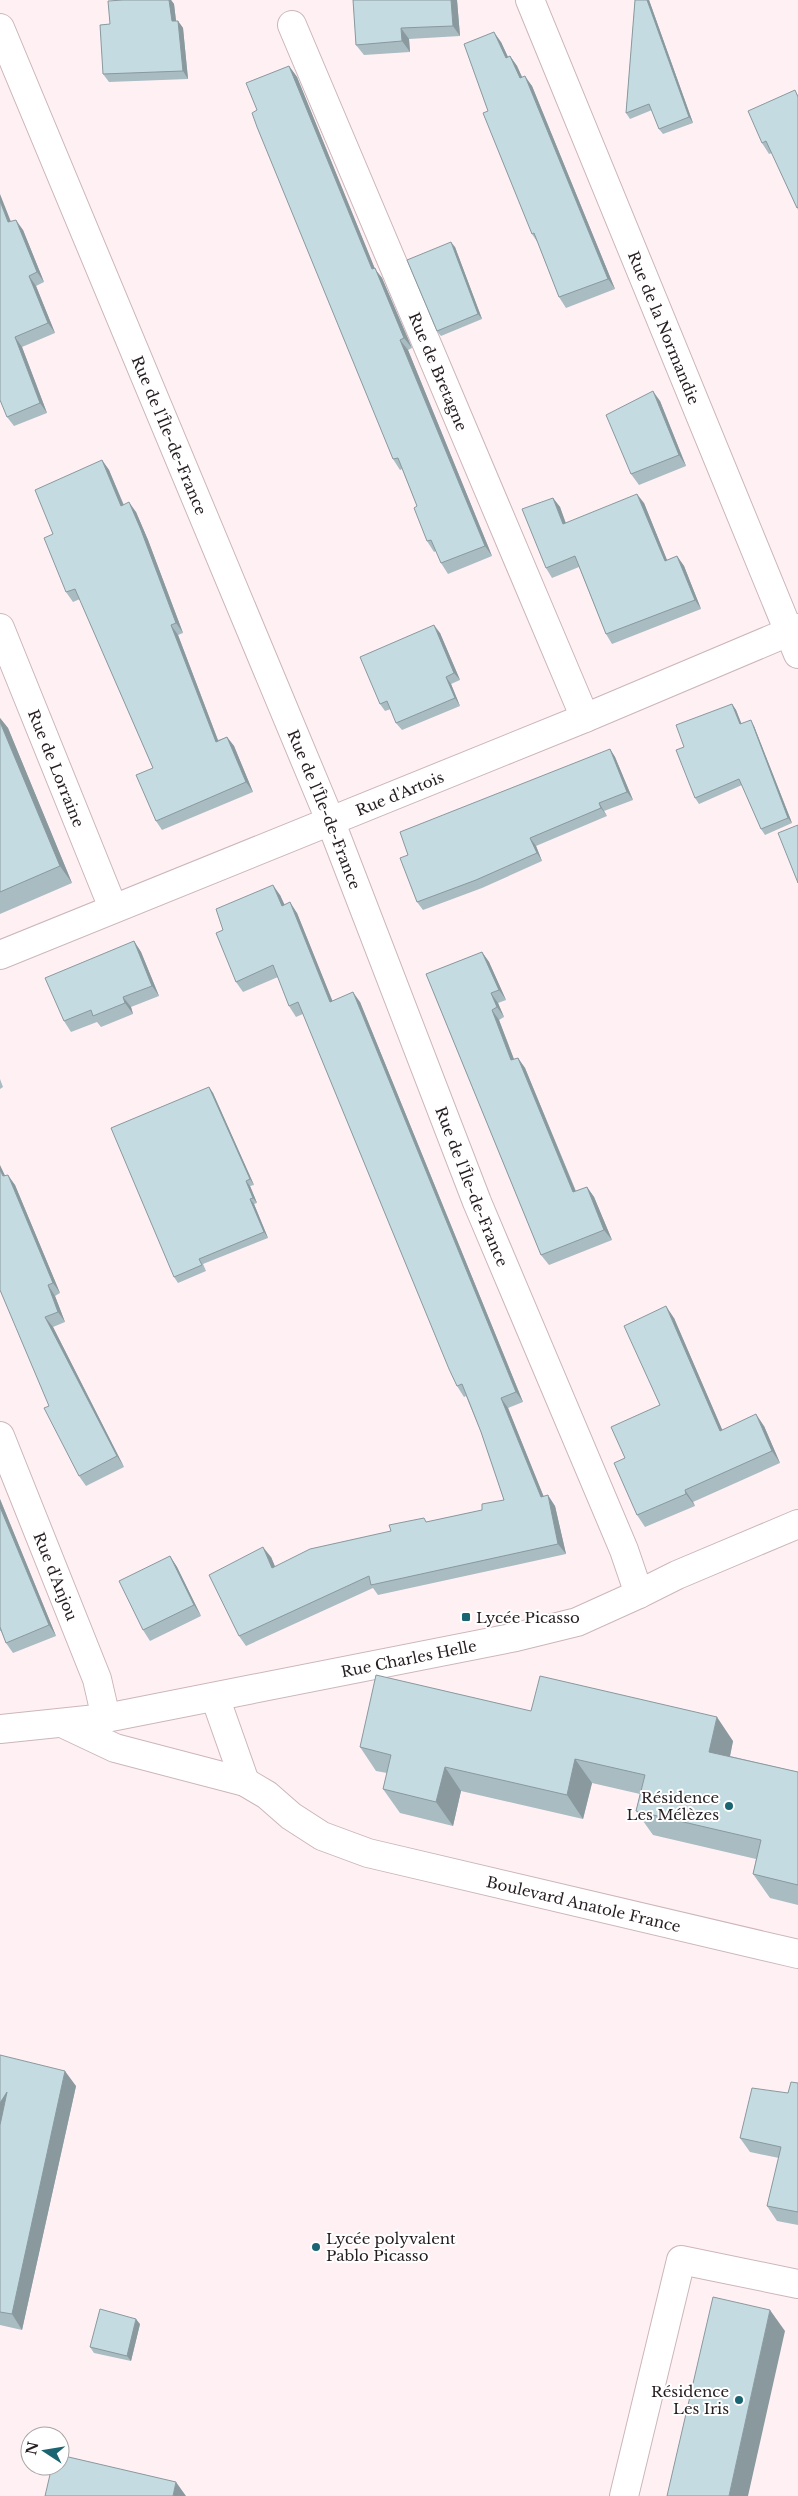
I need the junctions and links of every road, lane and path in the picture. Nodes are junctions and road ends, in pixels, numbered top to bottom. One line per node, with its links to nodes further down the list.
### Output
1 (530, 0): 5 (street, Rue de la Normandie)
2 (292, 25): 6 (street, Rue de Bretagne)
3 (0, 28): 7 (street, Rue de l'Île-de-France)
4 (0, 628): 8 (street, Rue de Lorraine)
5 (795, 637): 6 (street, Rue d'Artois)
6 (585, 718): 7 (street, Rue d'Artois)
7 (330, 820): 8 (street, Rue d'Artois); 12 (street, Rue de l'Île-de-France)
8 (113, 908): 9 (street, Rue d'Artois)
9 (0, 955)
10 (0, 1436): 14 (street, Rue d'Anjou)
11 (798, 1524): 12 (street, Rue Charles Helle)
12 (639, 1594): 13 (street, Rue Charles Helle)
13 (215, 1697): 14 (street, Rue Charles Helle); 17 (street)
14 (106, 1718): 15 (street, Rue Charles Helle)
15 (62, 1723): 16 (street, Rue Charles Helle); 17 (street, Boulevard Anatole France)
16 (0, 1729)
17 (245, 1782): 18 (street, Boulevard Anatole France)
18 (798, 1954)
19 (798, 2284): 20 (street)
20 (624, 2496)

